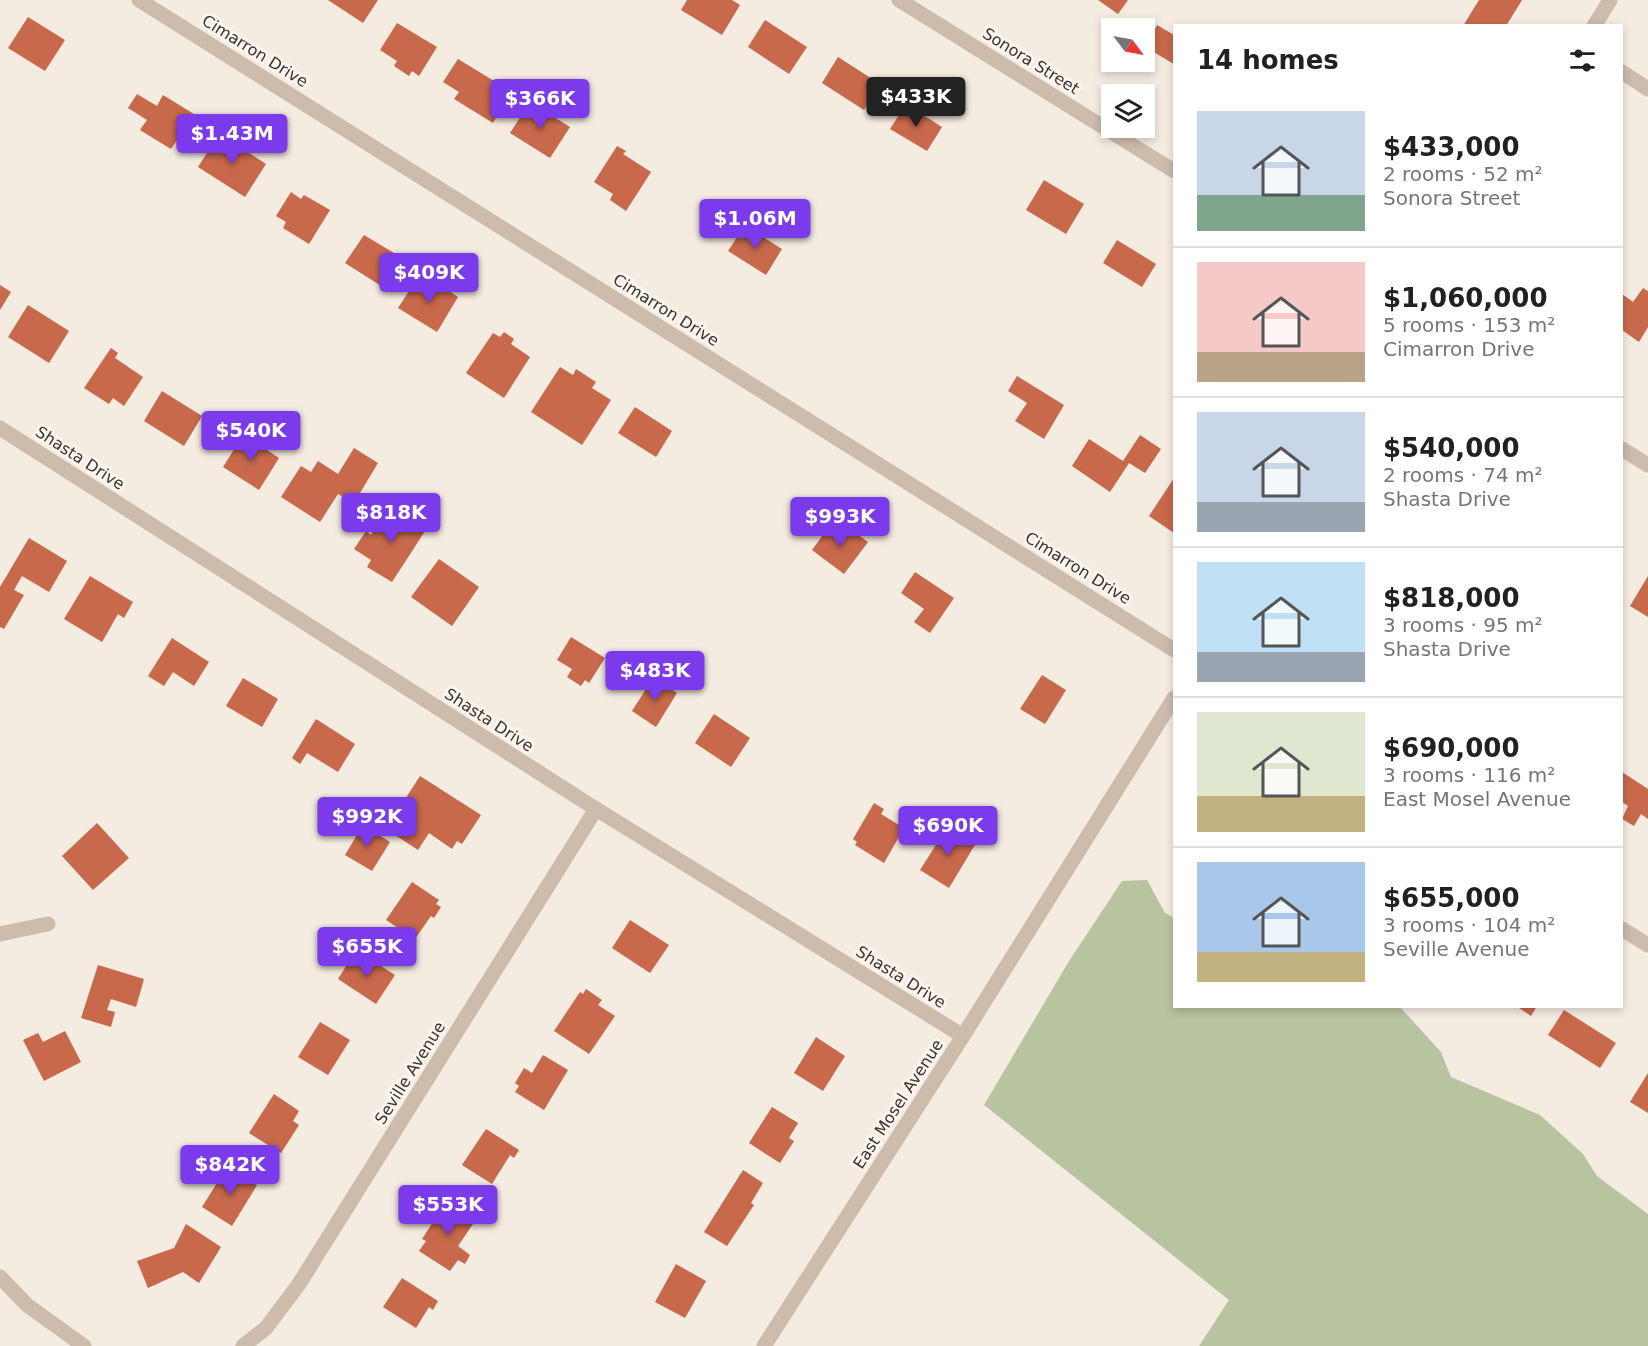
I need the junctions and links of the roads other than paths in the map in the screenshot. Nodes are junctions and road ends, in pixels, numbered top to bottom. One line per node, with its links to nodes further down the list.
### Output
1 (139, 0): 11 (street, Cimarron Drive)
2 (899, 0): 7 (street, Sonora Street)
3 (1610, 0): 4 (street)
4 (1595, 24)
5 (1623, 73): 6 (street)
6 (1648, 89)
7 (1173, 170)
8 (2, 432): 13 (street, Shasta Drive)
9 (1623, 450): 10 (street)
10 (1648, 465)
11 (1173, 649)
12 (1173, 700): 18 (street, East Mosel Avenue)
13 (596, 809): 18 (street, Shasta Drive); 21 (street, Seville Avenue)
14 (48, 924): 16 (street)
15 (1623, 930): 17 (street)
16 (0, 934)
17 (1648, 945)
18 (963, 1036): 22 (street, East Mosel Avenue)
19 (0, 1277): 20 (street)
20 (84, 1346)
21 (243, 1346)
22 (764, 1346)

